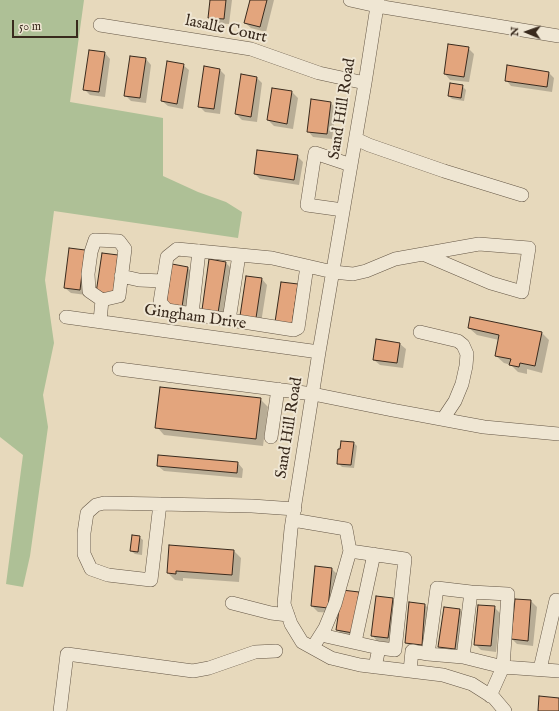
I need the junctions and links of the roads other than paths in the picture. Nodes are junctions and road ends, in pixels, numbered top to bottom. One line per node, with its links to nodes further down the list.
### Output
1 (350, 0): 2 (street)
2 (377, 3): 4 (street); 5 (street, Sand Hill Road)
3 (100, 25): 5 (street, lasalle Court)
4 (559, 36)
5 (365, 83): 6 (street, Sand Hill Road)
6 (356, 139): 7 (street, Sand Hill Road); 8 (street)
7 (351, 165): 9 (street, Sand Hill Road); 9 (street)
8 (522, 195)
9 (343, 210): 14 (street, Sand Hill Road)
10 (199, 251): 12 (street); 16 (street); 19 (street)
11 (423, 254): 11 (street); 14 (street)
12 (239, 255): 13 (street); 21 (street)
13 (307, 266): 14 (street); 24 (street)
14 (333, 272): 29 (street, Sand Hill Road)
15 (121, 276): 16 (street); 17 (street); 17 (street)
16 (163, 281): 18 (street)
17 (102, 300): 22 (street)
18 (172, 311): 19 (street); 25 (street)
19 (192, 314): 21 (street)
20 (66, 317): 22 (street, Gingham Drive)
21 (229, 320): 23 (street)
22 (100, 321): 25 (street, Gingham Drive)
23 (248, 322): 24 (street); 27 (street)
24 (285, 328): 28 (street)
25 (169, 331): 27 (street, Gingham Drive)
26 (420, 332): 33 (street)
27 (243, 342): 28 (street, Gingham Drive)
28 (282, 347): 29 (street, Gingham Drive)
29 (319, 352): 32 (street, Sand Hill Road)
30 (119, 369): 31 (street)
31 (278, 389): 32 (street); 35 (street)
32 (313, 394): 33 (street); 37 (street, Sand Hill Road)
33 (443, 419): 34 (street)
34 (559, 434)
35 (271, 437)
36 (160, 504): 36 (street); 37 (street)
37 (294, 514): 38 (street); 43 (street, Sand Hill Road)
38 (350, 551): 39 (street); 44 (street)
39 (374, 554): 45 (street); 47 (street)
40 (471, 592): 49 (street); 51 (street); 53 (street)
41 (556, 600): 54 (street)
42 (232, 603): 43 (street)
43 (288, 616): 46 (street, Sand Hill Road)
44 (321, 635): 45 (street); 46 (street)
45 (355, 642): 47 (street)
46 (313, 647): 52 (street, Sand Hill Road)
47 (379, 648): 52 (street)
48 (276, 651): 59 (street)
49 (428, 654): 50 (street); 56 (street)
50 (444, 656): 51 (street); 57 (street)
51 (463, 658): 53 (street)
52 (375, 667): 56 (street, Sand Hill Road)
53 (503, 667): 54 (street); 58 (street)
54 (540, 669): 55 (street)
55 (559, 670)
56 (410, 671): 57 (street, Sand Hill Road)
57 (443, 675): 58 (street, Sand Hill Road)
58 (490, 696): 60 (street, Sand Hill Road)
59 (60, 711)
60 (505, 711)

